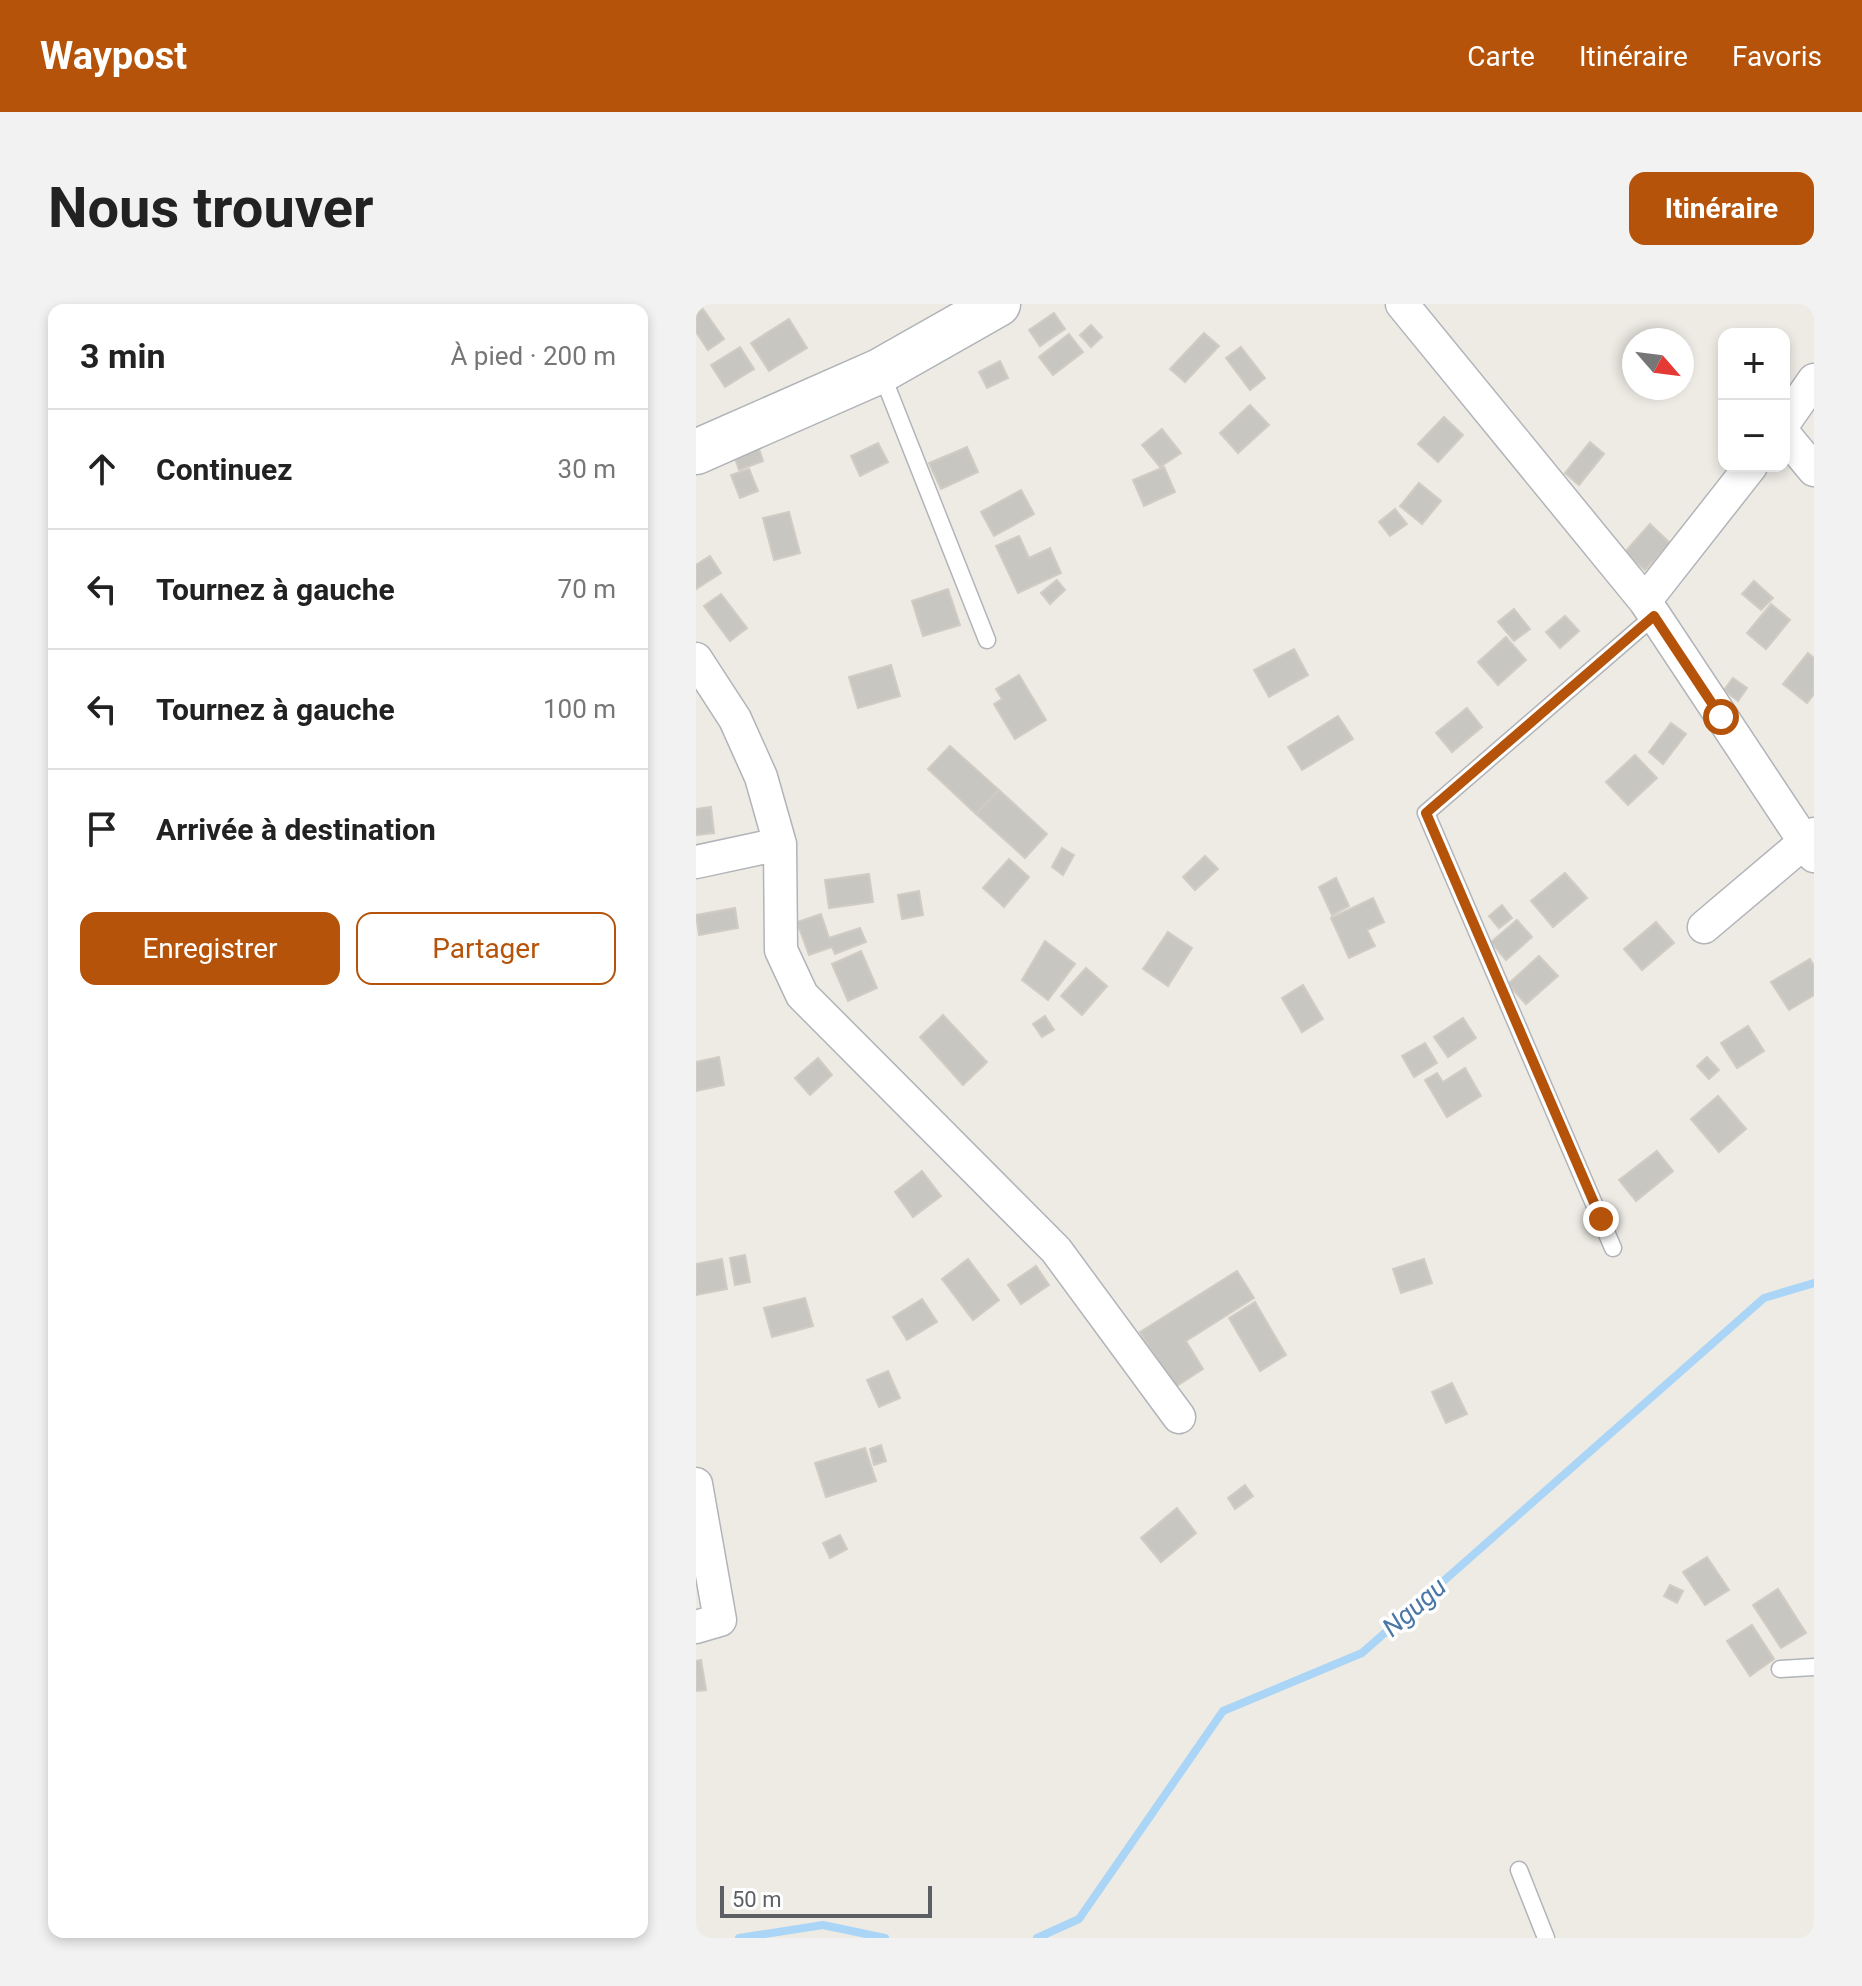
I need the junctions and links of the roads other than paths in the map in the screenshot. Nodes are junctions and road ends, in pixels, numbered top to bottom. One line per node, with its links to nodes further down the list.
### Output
1 (998, 304): 3 (main road)
2 (1413, 309): 11 (street)
3 (954, 315): 4 (main road)
4 (880, 371): 8 (main road); 12 (lane)
5 (1814, 380): 6 (street)
6 (1790, 414)
7 (1790, 441): 9 (street)
8 (696, 452)
9 (1814, 470)
10 (1747, 472): 11 (street)
11 (1649, 608): 15 (street); 18 (lane)
12 (987, 640)
13 (696, 659): 14 (street)
14 (780, 844): 16 (street); 19 (street)
15 (1811, 844): 17 (street)
16 (696, 862)
17 (1704, 927)
18 (1613, 1248)
19 (1179, 1417)
20 (696, 1484): 21 (street)
21 (696, 1627)
22 (1814, 1667): 23 (lane)
23 (1780, 1669)
24 (1519, 1870): 25 (lane)
25 (1546, 1938)

